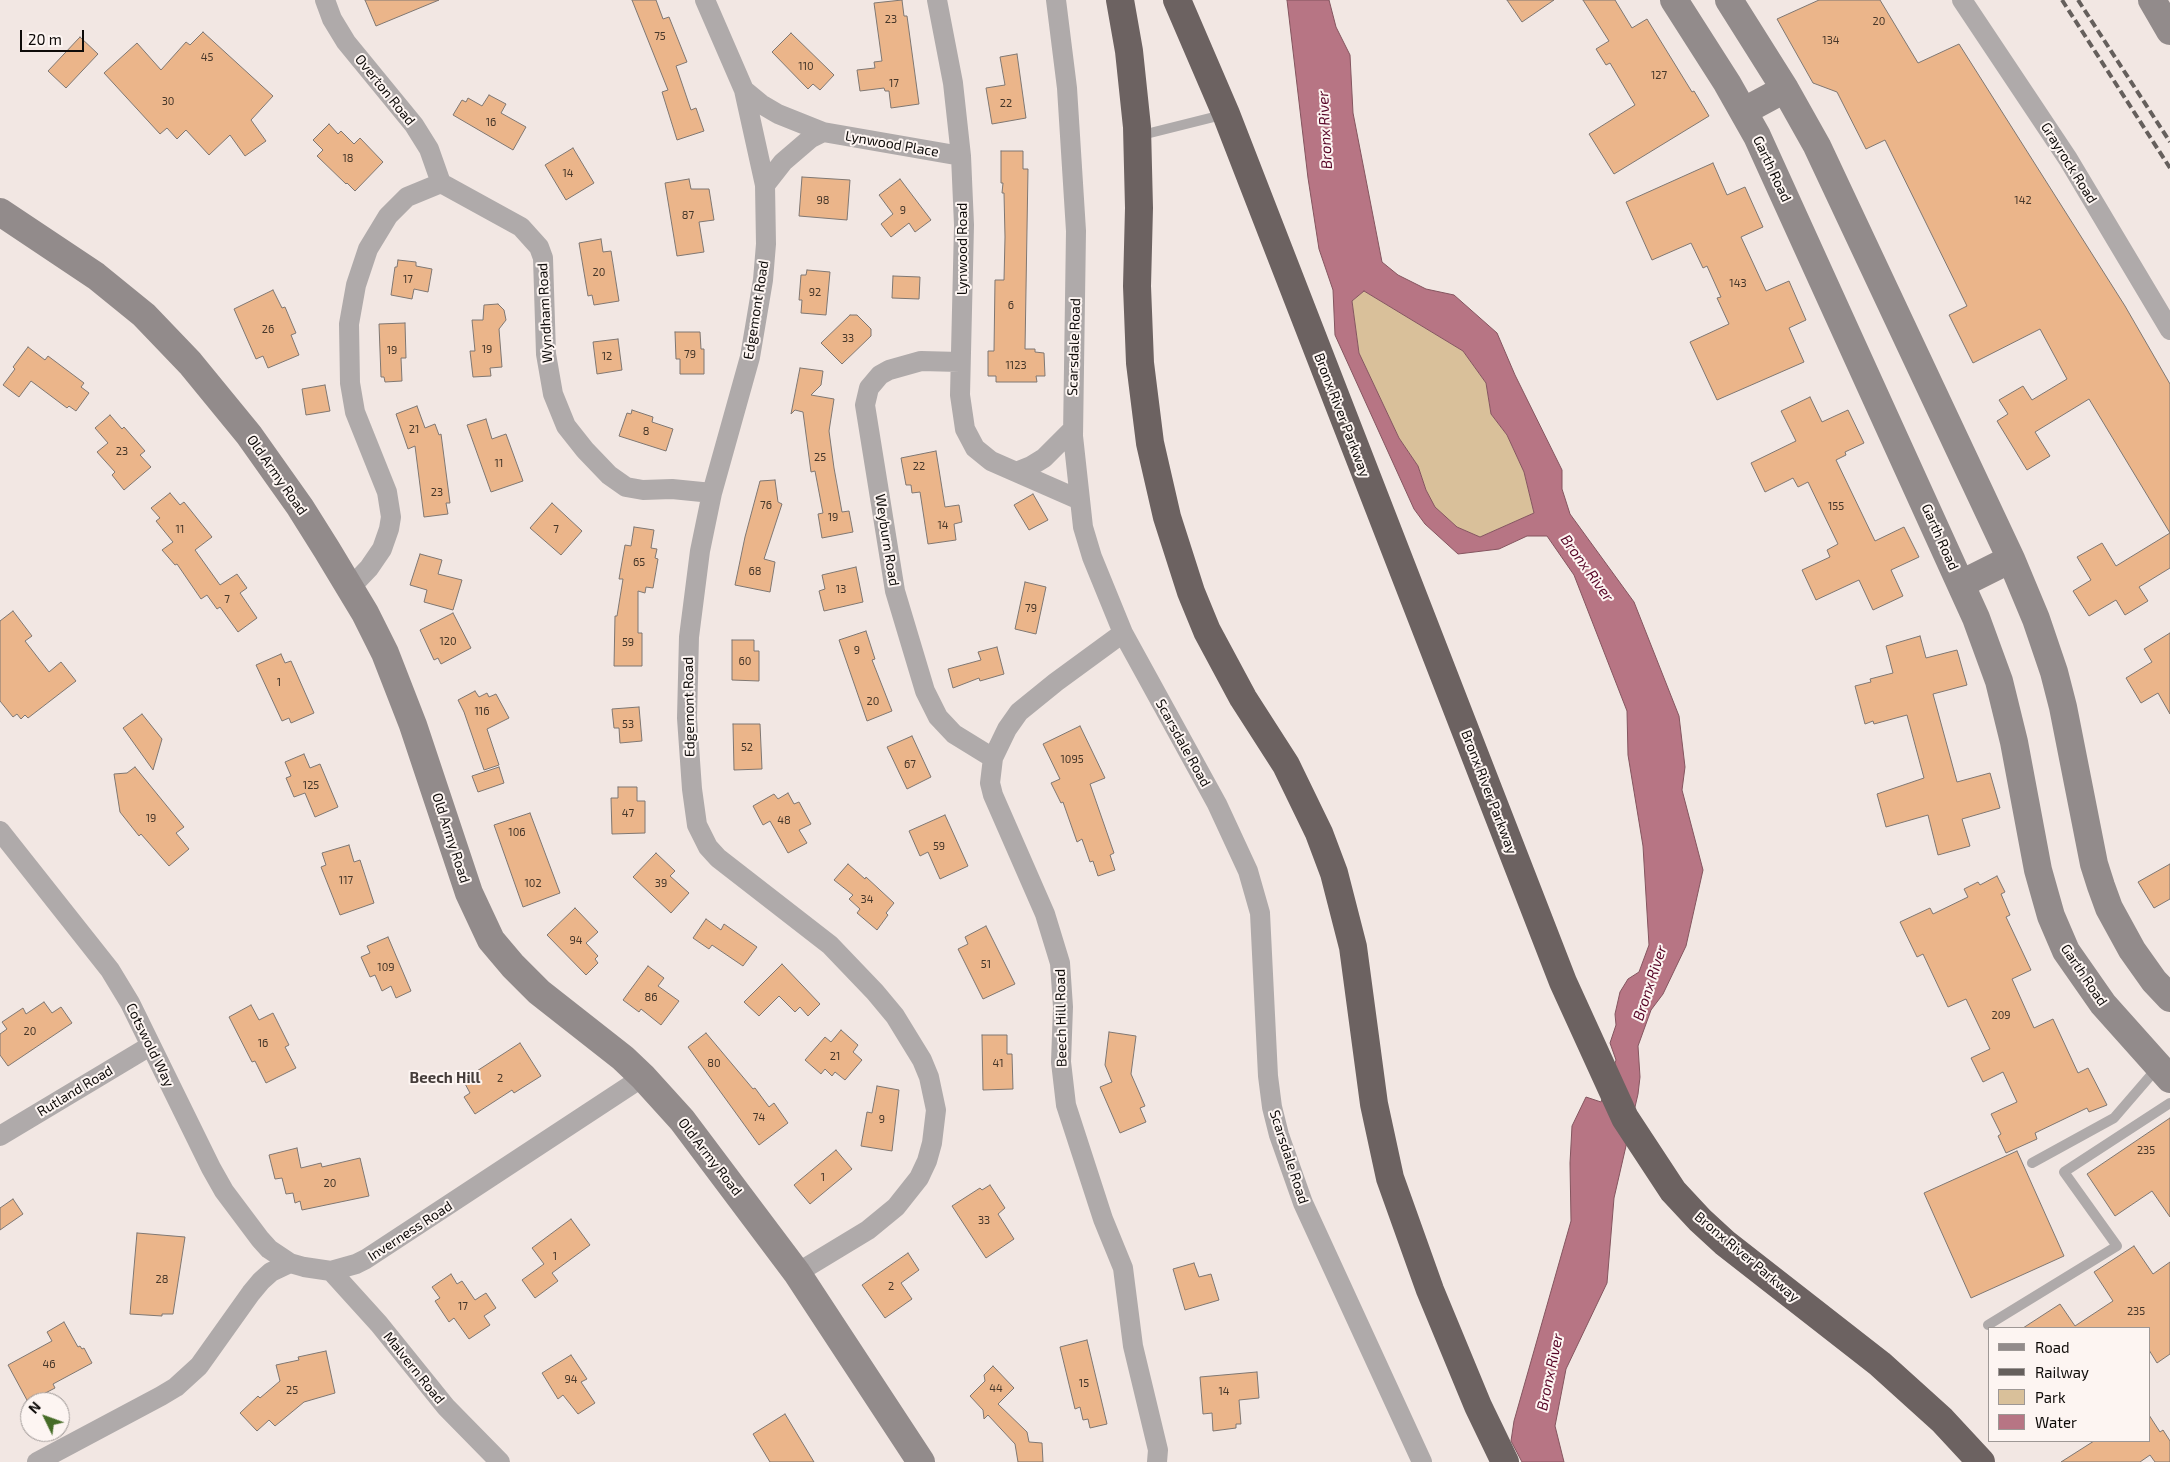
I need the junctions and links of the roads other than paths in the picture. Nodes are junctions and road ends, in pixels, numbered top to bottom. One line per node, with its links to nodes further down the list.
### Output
1 (325, 0): 19 (street, Overton Road)
2 (705, 0): 13 (street, Edgemont Road)
3 (937, 0): 18 (street, Lynwood Road)
4 (1056, 0): 24 (street, Scarsdale Road)
5 (1120, 0): 17 (highway)
6 (1177, 0): 15 (highway, Bronx River Parkway)
7 (1674, 0): 14 (street, Garth Road)
8 (1729, 0): 12 (street)
9 (1962, 0): 22 (street, Grayrock Road)
10 (2152, 0): 11 (street)
11 (2170, 31)
12 (1785, 89): 14 (street); 28 (street)
13 (744, 90): 16 (street, Lynwood Place); 20 (street, Edgemont Road)
14 (1744, 111): 29 (street, Garth Road)
15 (1226, 114): 17 (lane); 51 (highway, Bronx River Parkway)
16 (823, 132): 18 (street, Lynwood Place); 20 (street)
17 (1137, 136): 50 (highway)
18 (960, 156): 23 (street, Lynwood Road)
19 (441, 182): 26 (street, Wyndham Road); 30 (street)
20 (765, 184): 26 (street, Edgemont Road)
21 (0, 212): 30 (street, Old Army Road)
22 (2170, 330)
23 (960, 362): 25 (street, Lynwood Road); 32 (street, Weyburn Road)
24 (1073, 429): 25 (street); 27 (street, Scarsdale Road)
25 (1016, 472): 27 (street, Lynwood Road)
26 (712, 493): 43 (street, Edgemont Road)
27 (1080, 500): 31 (street, Scarsdale Road)
28 (2011, 558): 29 (street); 34 (street)
29 (1961, 584): 36 (street, Garth Road)
30 (350, 588): 37 (street, Old Army Road)
31 (1123, 633): 32 (street, Beech Hill Road); 49 (street, Scarsdale Road)
32 (993, 758): 48 (street, Beech Hill Road)
33 (0, 831): 35 (street, Cotswold Way)
34 (2170, 998)
35 (150, 1046): 39 (street, Rutland Road); 41 (street, Cotswold Way)
36 (2164, 1073): 40 (lane)
37 (643, 1077): 42 (street, Inverness Road); 43 (street, Old Army Road)
38 (2170, 1103): 44 (lane)
39 (0, 1136)
40 (2032, 1163)
41 (290, 1263): 42 (street, Inverness Road); 45 (street)
42 (331, 1271): 46 (street, Malvern Road)
43 (797, 1273): 47 (street, Old Army Road)
44 (1988, 1325)
45 (37, 1462)
46 (500, 1462)
47 (921, 1462)
48 (1157, 1462)
49 (1422, 1462)
50 (1505, 1462)
51 (1981, 1462)

